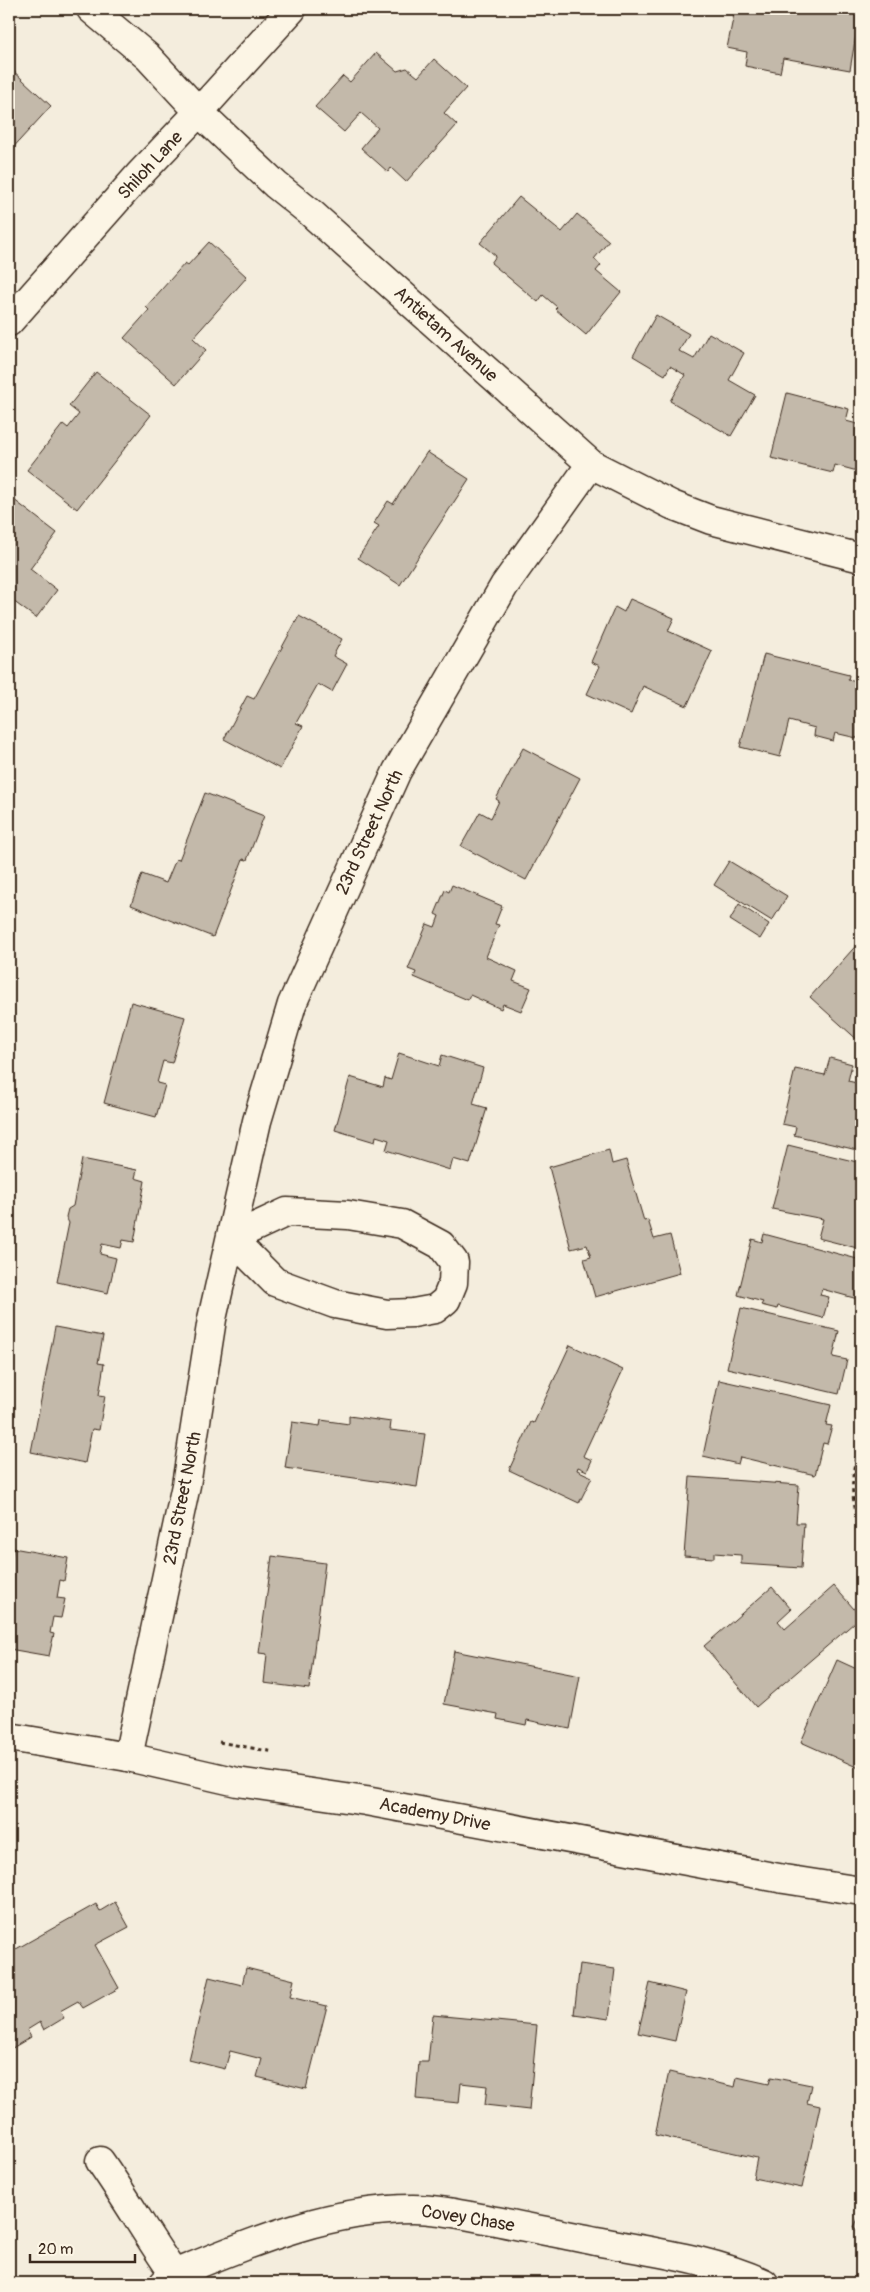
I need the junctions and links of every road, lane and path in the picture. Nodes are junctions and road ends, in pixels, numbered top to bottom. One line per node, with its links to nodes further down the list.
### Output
1 (92, 9): 3 (street, Antietam Avenue)
2 (292, 9): 3 (street, Shiloh Lane)
3 (199, 112): 4 (street, Shiloh Lane); 5 (street, Antietam Avenue)
4 (9, 322)
5 (591, 464): 6 (street, Antietam Avenue); 7 (street, 23rd Street North)
6 (861, 558)
7 (231, 1238): 7 (street); 11 (street, 23rd Street North)
8 (861, 1434): 9 (path)
9 (861, 1527)
10 (9, 1737): 11 (street, Academy Drive)
11 (128, 1757): 12 (street, Academy Drive)
12 (861, 1892)
13 (100, 2161): 14 (street)
14 (169, 2279): 15 (street, Covey Chase)
15 (764, 2283)

